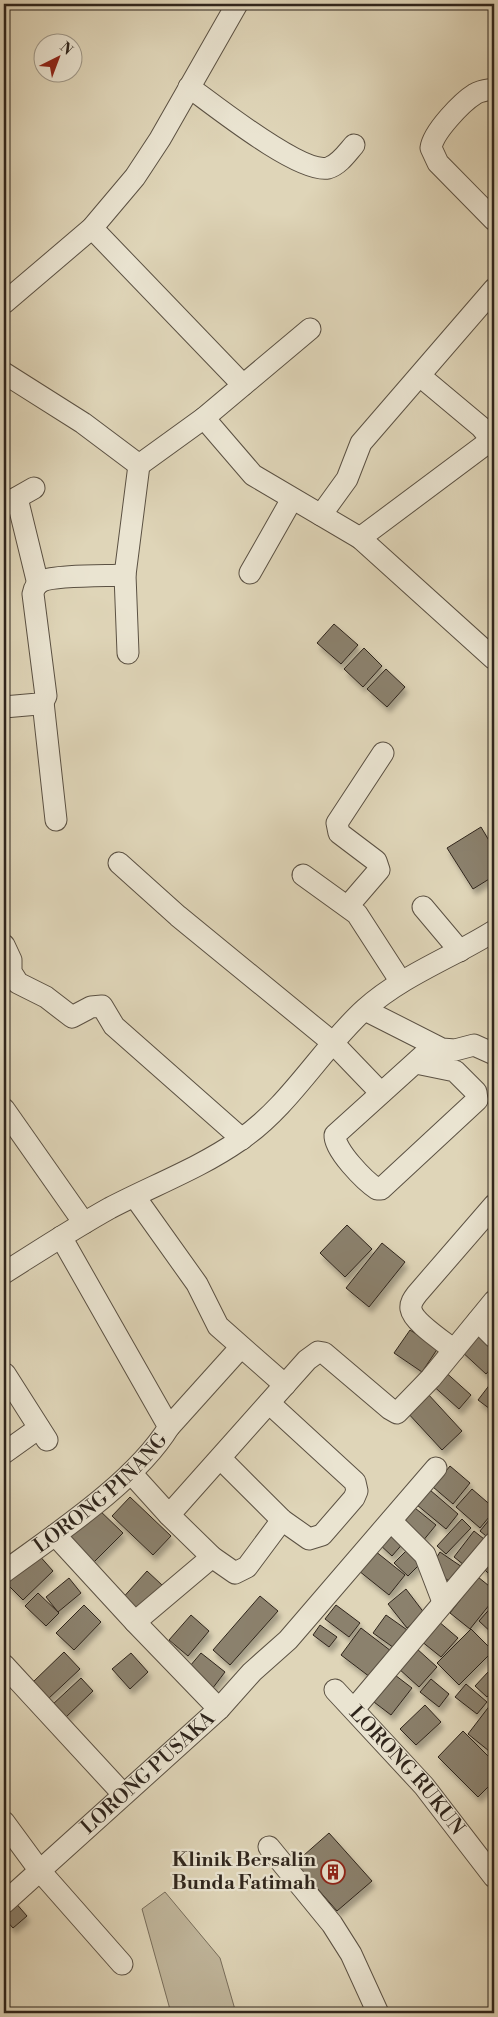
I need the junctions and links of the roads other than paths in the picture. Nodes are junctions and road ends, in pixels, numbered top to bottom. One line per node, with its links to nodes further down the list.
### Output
1 (237, 4): 2 (street)
2 (189, 88): 4 (street); 6 (street)
3 (494, 88): 5 (street)
4 (354, 145)
5 (494, 220)
6 (92, 228): 8 (street); 12 (street)
7 (494, 289): 11 (street)
8 (4, 303)
9 (310, 329): 12 (street)
10 (4, 373): 15 (street)
11 (420, 376): 14 (street); 18 (street)
12 (243, 385): 13 (street)
13 (204, 418): 15 (street); 17 (street)
14 (494, 440): 19 (street)
15 (139, 466): 21 (street)
16 (18, 497): 22 (street)
17 (292, 499): 18 (street); 20 (street)
18 (321, 515): 19 (street)
19 (360, 538): 24 (street)
20 (250, 573)
21 (125, 575): 22 (street); 23 (street)
22 (38, 584): 25 (street)
23 (128, 654)
24 (494, 659)
25 (43, 702): 26 (street); 28 (street)
26 (4, 707)
27 (383, 753): 31 (street)
28 (56, 820)
29 (119, 862): 38 (street)
30 (303, 875): 31 (street)
31 (348, 906): 36 (street)
32 (423, 907): 35 (street)
33 (494, 931): 35 (street)
34 (4, 945): 42 (street)
35 (460, 951): 36 (street)
36 (401, 982): 37 (street)
37 (365, 1010): 38 (street); 39 (street)
38 (332, 1042): 40 (street); 42 (street)
39 (494, 1054)
40 (381, 1093): 40 (street)
41 (4, 1109): 45 (street)
42 (242, 1139): 43 (street)
43 (134, 1197): 45 (street); 51 (street)
44 (494, 1206): 52 (street)
45 (84, 1222): 46 (street)
46 (62, 1237): 47 (street); 56 (street, LORONG PINANG)
47 (4, 1273)
48 (494, 1301): 49 (street)
49 (478, 1321): 50 (street); 52 (street)
50 (494, 1337)
51 (241, 1347): 54 (street); 56 (street, LORONG PINANG)
52 (454, 1350): 54 (street)
53 (5, 1374): 57 (street)
54 (285, 1386): 55 (street)
55 (269, 1403): 58 (street); 62 (street)
56 (169, 1427): 60 (street, LORONG PINANG)
57 (4, 1453)
58 (220, 1459): 61 (street); 62 (street)
59 (436, 1468): 63 (street)
60 (131, 1474): 61 (street); 64 (street, LORONG PINANG)
61 (169, 1515): 66 (street)
62 (282, 1520): 66 (street)
63 (391, 1521): 68 (street); 72 (street, LORONG PUSAKA)
64 (55, 1535): 67 (street, LORONG PINANG); 69 (street)
65 (494, 1543): 68 (street)
66 (212, 1557): 69 (street)
67 (4, 1572)
68 (443, 1602): 73 (street)
69 (135, 1622): 72 (street)
70 (4, 1664): 74 (street)
71 (335, 1690): 73 (street, LORONG RUKUN)
72 (218, 1708): 74 (street, LORONG PUSAKA)
73 (354, 1709): 78 (street, LORONG RUKUN)
74 (123, 1794): 77 (street, LORONG PUSAKA)
75 (4, 1822): 77 (street)
76 (269, 1847): 81 (street)
77 (40, 1871): 79 (street, LORONG PUSAKA); 80 (street)
78 (494, 1877)
79 (4, 1903)
80 (122, 1964)
81 (378, 2013)

